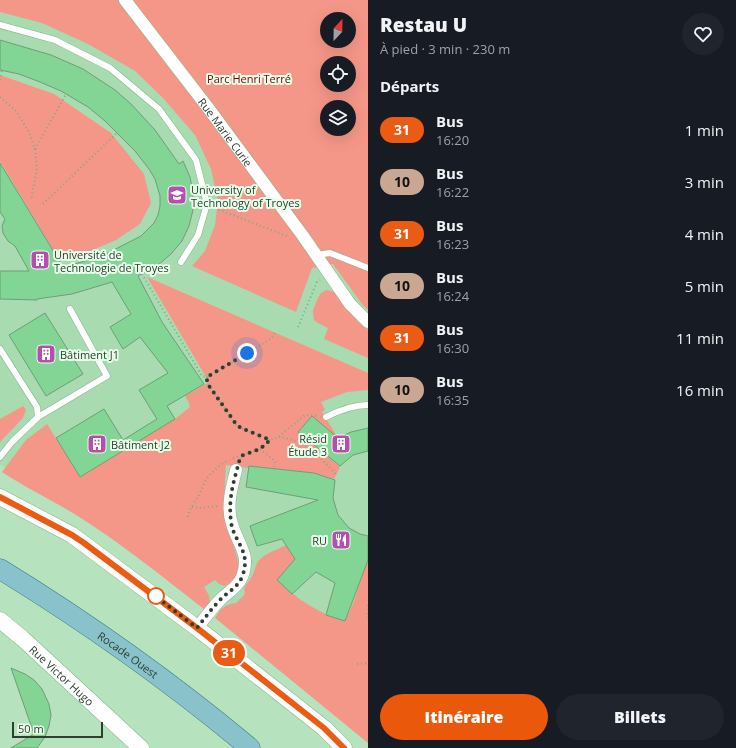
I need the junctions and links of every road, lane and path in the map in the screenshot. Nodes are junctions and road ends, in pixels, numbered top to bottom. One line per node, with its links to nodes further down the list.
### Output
1 (125, 0): 13 (street, Rue Marie Curie)
2 (0, 25): 11 (lane)
3 (2, 70): 4 (path)
4 (0, 80)
5 (66, 94): 8 (path)
6 (0, 97): 8 (path)
7 (118, 132): 10 (path)
8 (35, 149): 9 (path)
9 (31, 200)
10 (43, 204)
11 (207, 204): 12 (path); 14 (lane)
12 (293, 236)
13 (318, 258): 15 (lane); 17 (street, Rue Marie Curie)
14 (181, 262)
15 (368, 268)
16 (142, 274): 23 (path)
17 (330, 274): 19 (street, Rue Marie Curie); 20 (path)
18 (70, 309): 25 (lane)
19 (368, 322)
20 (298, 327)
21 (275, 332): 23 (path)
22 (0, 349): 25 (lane)
23 (207, 377): 28 (path)
24 (368, 405): 26 (lane)
25 (38, 417): 31 (lane)
26 (326, 417): 27 (path)
27 (279, 437): 28 (path); 34 (path)
28 (270, 440): 29 (path)
29 (260, 449): 30 (path); 32 (path)
30 (243, 455): 33 (path); 37 (path)
31 (0, 457)
32 (274, 469)
33 (236, 470): 36 (street)
34 (336, 474)
35 (0, 497): 43 (street)
36 (230, 506): 37 (path); 43 (street)
37 (192, 507): 38 (path)
38 (188, 517)
39 (0, 569): 47 (main road, Rocade Ouest)
40 (368, 605): 41 (path)
41 (368, 618)
42 (0, 620): 46 (street, Rue Victor Hugo)
43 (197, 628): 48 (street)
44 (368, 663): 45 (path)
45 (357, 664)
46 (141, 748)
47 (250, 748)
48 (344, 748)

